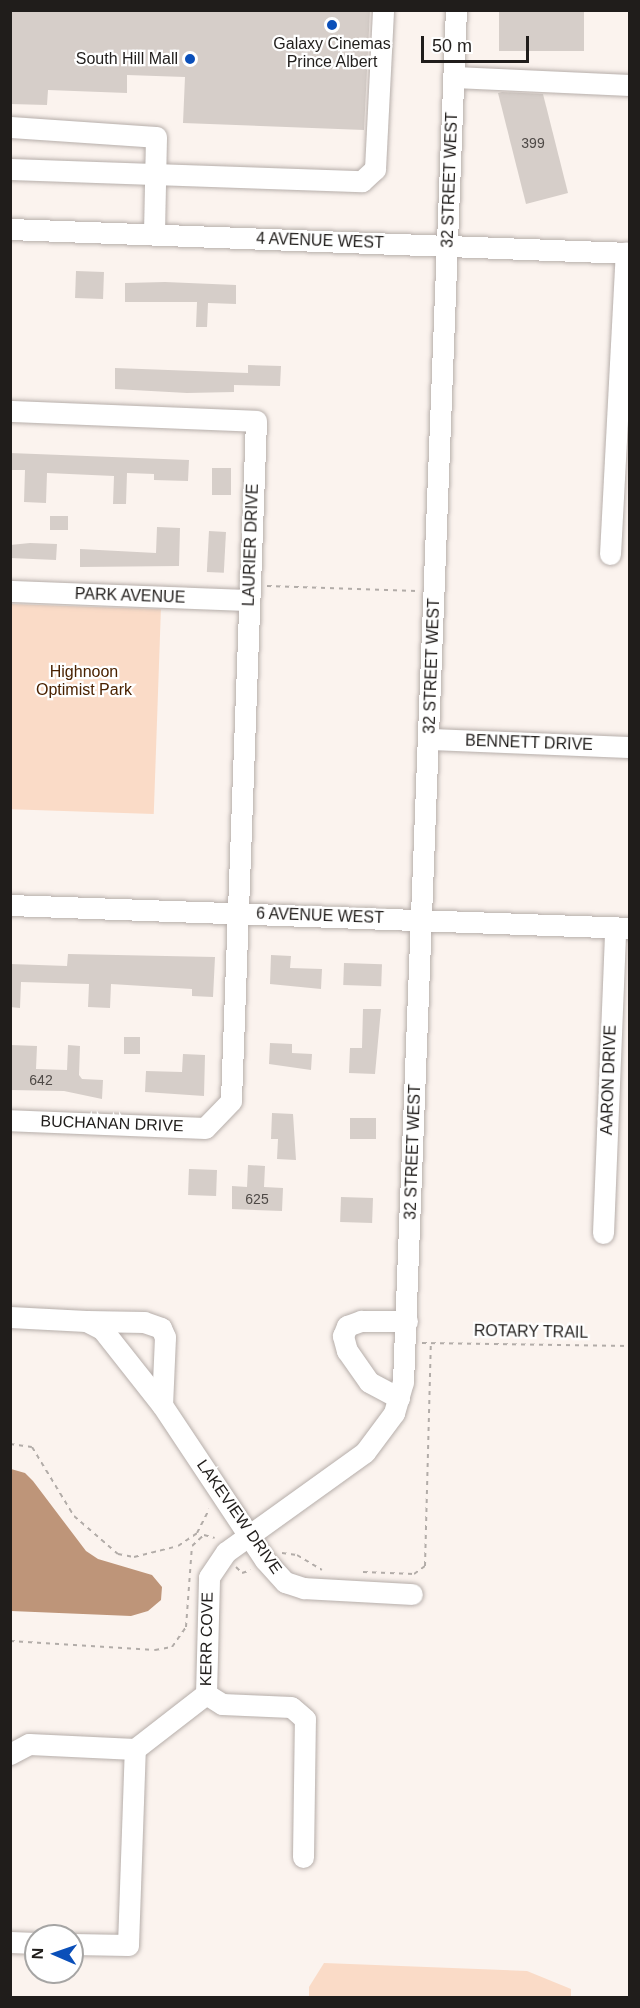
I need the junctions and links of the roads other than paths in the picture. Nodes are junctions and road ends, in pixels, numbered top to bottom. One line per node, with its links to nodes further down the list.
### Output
1 (383, 10): 7 (street)
2 (456, 10): 3 (street, 32 STREET WEST)
3 (454, 77): 4 (street); 10 (street, 32 STREET WEST)
4 (630, 85)
5 (10, 127): 7 (street)
6 (10, 169): 7 (street)
7 (156, 172): 9 (street)
8 (10, 229): 9 (street, 4 AVENUE WEST)
9 (154, 234): 10 (street, 4 AVENUE WEST)
10 (447, 246): 11 (street, 4 AVENUE WEST); 16 (street, 32 STREET WEST)
11 (628, 253): 13 (street)
12 (10, 411): 15 (street, LAURIER DRIVE)
13 (610, 554)
14 (10, 591): 15 (street, PARK AVENUE)
15 (249, 593): 19 (street, LAURIER DRIVE)
16 (429, 739): 17 (street, BENNETT DRIVE); 20 (street, 32 STREET WEST)
17 (630, 747)
18 (10, 905): 19 (street, 6 AVENUE WEST)
19 (237, 914): 20 (street, 6 AVENUE WEST); 22 (street, BUCHANAN DRIVE)
20 (422, 920): 21 (street, 6 AVENUE WEST); 26 (street, 32 STREET WEST)
21 (622, 928): 23 (street, AARON DRIVE)
22 (10, 1120)
23 (603, 1233)
24 (10, 1317): 25 (street)
25 (86, 1321): 28 (street, LAKEVIEW DRIVE); 28 (street)
26 (407, 1321): 27 (street, 32 STREET WEST); 27 (street)
27 (399, 1398): 29 (street, 32 STREET WEST)
28 (162, 1405): 29 (street, LAKEVIEW DRIVE)
29 (249, 1536): 30 (street, LAKEVIEW DRIVE); 31 (street, KERR COVE)
30 (412, 1594)
31 (206, 1694): 32 (street); 34 (street, KERR COVE)
32 (135, 1749): 33 (street); 35 (street)
33 (10, 1754)
34 (303, 1857)
35 (84, 1944)

